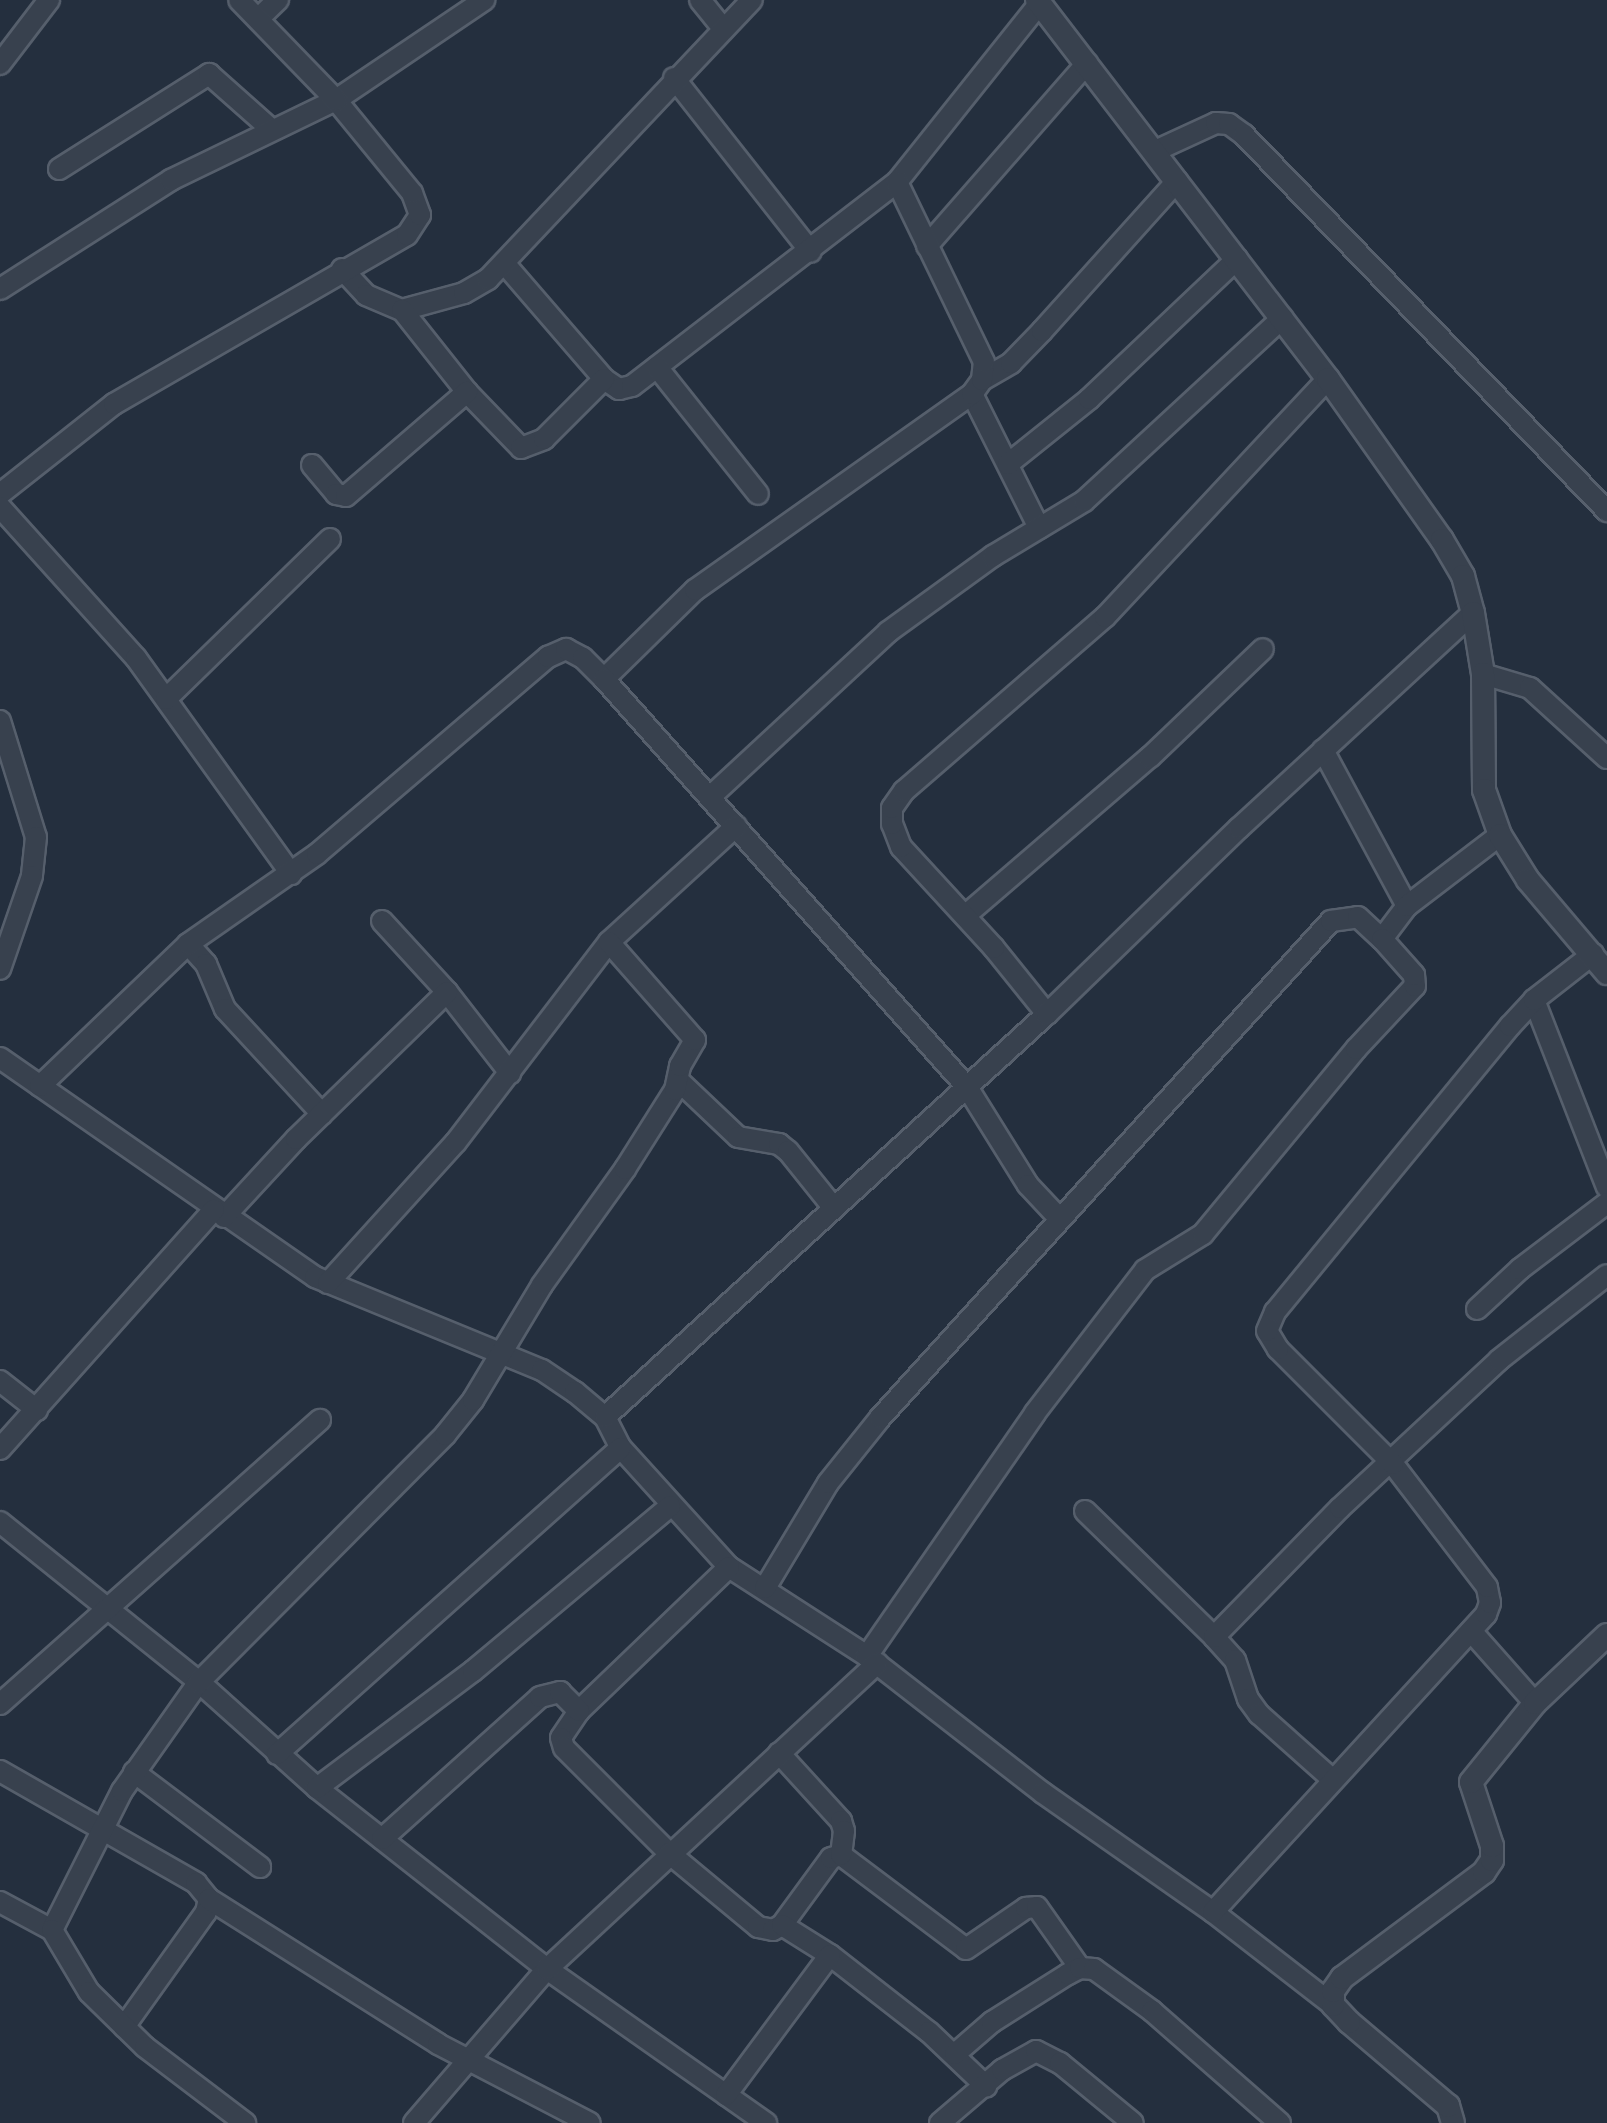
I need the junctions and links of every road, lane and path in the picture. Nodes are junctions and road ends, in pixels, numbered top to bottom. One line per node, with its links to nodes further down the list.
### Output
1 (49, 0): 10 (street)
2 (239, 0): 8 (street)
3 (278, 0): 8 (street)
4 (484, 0): 13 (street)
5 (700, 0): 9 (street)
6 (752, 0): 9 (street)
7 (1038, 1): 11 (street); 18 (street)
8 (258, 19): 13 (street)
9 (724, 28): 12 (street)
10 (0, 64)
11 (1086, 64): 15 (street); 19 (street)
12 (674, 78): 20 (street); 22 (street)
13 (336, 100): 14 (street); 23 (street)
14 (271, 129): 16 (street); 24 (street)
15 (1155, 152): 17 (street); 37 (street)
16 (59, 169)
17 (1177, 181): 21 (street); 30 (street)
18 (896, 182): 19 (street); 20 (street)
19 (928, 246): 30 (street)
20 (811, 252): 27 (street)
21 (1237, 259): 26 (street); 32 (street)
22 (504, 263): 25 (street); 28 (street)
23 (342, 269): 25 (street); 34 (street)
24 (0, 289)
25 (402, 310): 31 (street)
26 (1282, 318): 29 (street); 38 (street)
27 (657, 367): 28 (street); 35 (street)
28 (604, 379): 31 (street)
29 (1328, 379): 40 (street); 54 (street)
30 (977, 387): 32 (street); 43 (street)
31 (467, 392): 33 (street)
32 (1008, 464): 38 (street)
33 (312, 466)
34 (0, 494)
35 (758, 494)
36 (0, 506): 44 (street)
37 (1607, 510)
38 (1040, 528): 49 (street)
39 (330, 539): 44 (street)
40 (1473, 613): 42 (street); 46 (street)
41 (1263, 649): 54 (street)
42 (1483, 674): 47 (street); 51 (street)
43 (604, 679): 49 (street); 52 (street)
44 (166, 699): 52 (street)
45 (0, 721): 48 (street)
46 (1322, 750): 53 (street); 63 (street)
47 (1607, 758)
48 (8, 773): 60 (street)
49 (710, 797): 50 (street)
50 (736, 826): 57 (street); 68 (street)
51 (1500, 834): 53 (street); 59 (street)
52 (290, 874): 58 (street)
53 (1407, 906): 56 (street)
54 (966, 915): 63 (street)
55 (382, 921): 61 (street)
56 (1382, 938): 74 (street); 95 (street)
57 (608, 942): 65 (street); 66 (street)
58 (188, 944): 67 (street); 69 (street)
59 (1600, 964): 62 (street)
60 (0, 969)
61 (447, 992): 65 (street); 69 (street)
62 (1534, 1000): 70 (street); 85 (street)
63 (1047, 1014): 68 (street)
64 (0, 1058): 67 (street)
65 (510, 1073): 76 (street)
66 (680, 1082): 72 (street); 78 (street)
67 (40, 1086): 73 (street)
68 (967, 1087): 72 (street); 74 (street)
69 (322, 1114): 73 (street)
70 (1607, 1187)
71 (1607, 1204): 77 (street)
72 (834, 1207): 81 (street)
73 (219, 1213): 76 (street); 80 (street)
74 (1059, 1218): 90 (street)
75 (1607, 1275): 85 (street)
76 (328, 1283): 78 (street)
77 (1477, 1309)
78 (503, 1353): 81 (street); 96 (street)
79 (0, 1381): 80 (street)
80 (38, 1410): 84 (street)
81 (605, 1418): 83 (street)
82 (320, 1420): 91 (street)
83 (620, 1448): 86 (street); 101 (street)
84 (0, 1449)
85 (1393, 1464): 92 (street); 94 (street)
86 (670, 1506): 89 (street); 105 (street)
87 (1085, 1511): 94 (street)
88 (0, 1522): 91 (street)
89 (729, 1567): 90 (street); 99 (street)
90 (765, 1588): 95 (street)
91 (107, 1610): 96 (street); 97 (street)
92 (1471, 1631): 98 (street); 104 (street)
93 (1607, 1634): 98 (street)
94 (1214, 1636): 104 (street)
95 (872, 1660): 100 (street); 113 (street)
96 (200, 1682): 101 (street); 103 (street)
97 (0, 1704)
98 (1535, 1704): 119 (street)
99 (580, 1711): 107 (street); 108 (street)
100 (778, 1753): 108 (street); 109 (street)
101 (276, 1754): 105 (street)
102 (0, 1771): 106 (street)
103 (134, 1772): 106 (street); 110 (street)
104 (1332, 1779): 113 (street)
105 (317, 1788): 107 (street)
106 (102, 1828): 111 (street); 115 (street)
107 (382, 1839): 118 (street)
108 (668, 1853): 114 (street); 118 (street)
109 (841, 1855): 114 (street); 117 (street)
110 (260, 1867)
111 (209, 1899): 120 (street); 122 (street)
112 (0, 1902): 115 (street)
113 (1213, 1912): 119 (street)
114 (782, 1925): 116 (street)
115 (52, 1930): 120 (street)
116 (830, 1955): 121 (street); 124 (street)
117 (1080, 1968): 121 (street); 131 (street)
118 (547, 1969): 122 (street); 124 (street)
119 (1333, 2005): 132 (street)
120 (124, 2027): 126 (street)
121 (955, 2054): 123 (street)
122 (467, 2058): 127 (street); 128 (street)
123 (986, 2086): 125 (street); 130 (street)
124 (726, 2095): 129 (street)
125 (954, 2119)
126 (245, 2123)
127 (414, 2123)
128 (590, 2123)
129 (766, 2123)
130 (1133, 2123)
131 (1280, 2123)
132 (1452, 2123)

